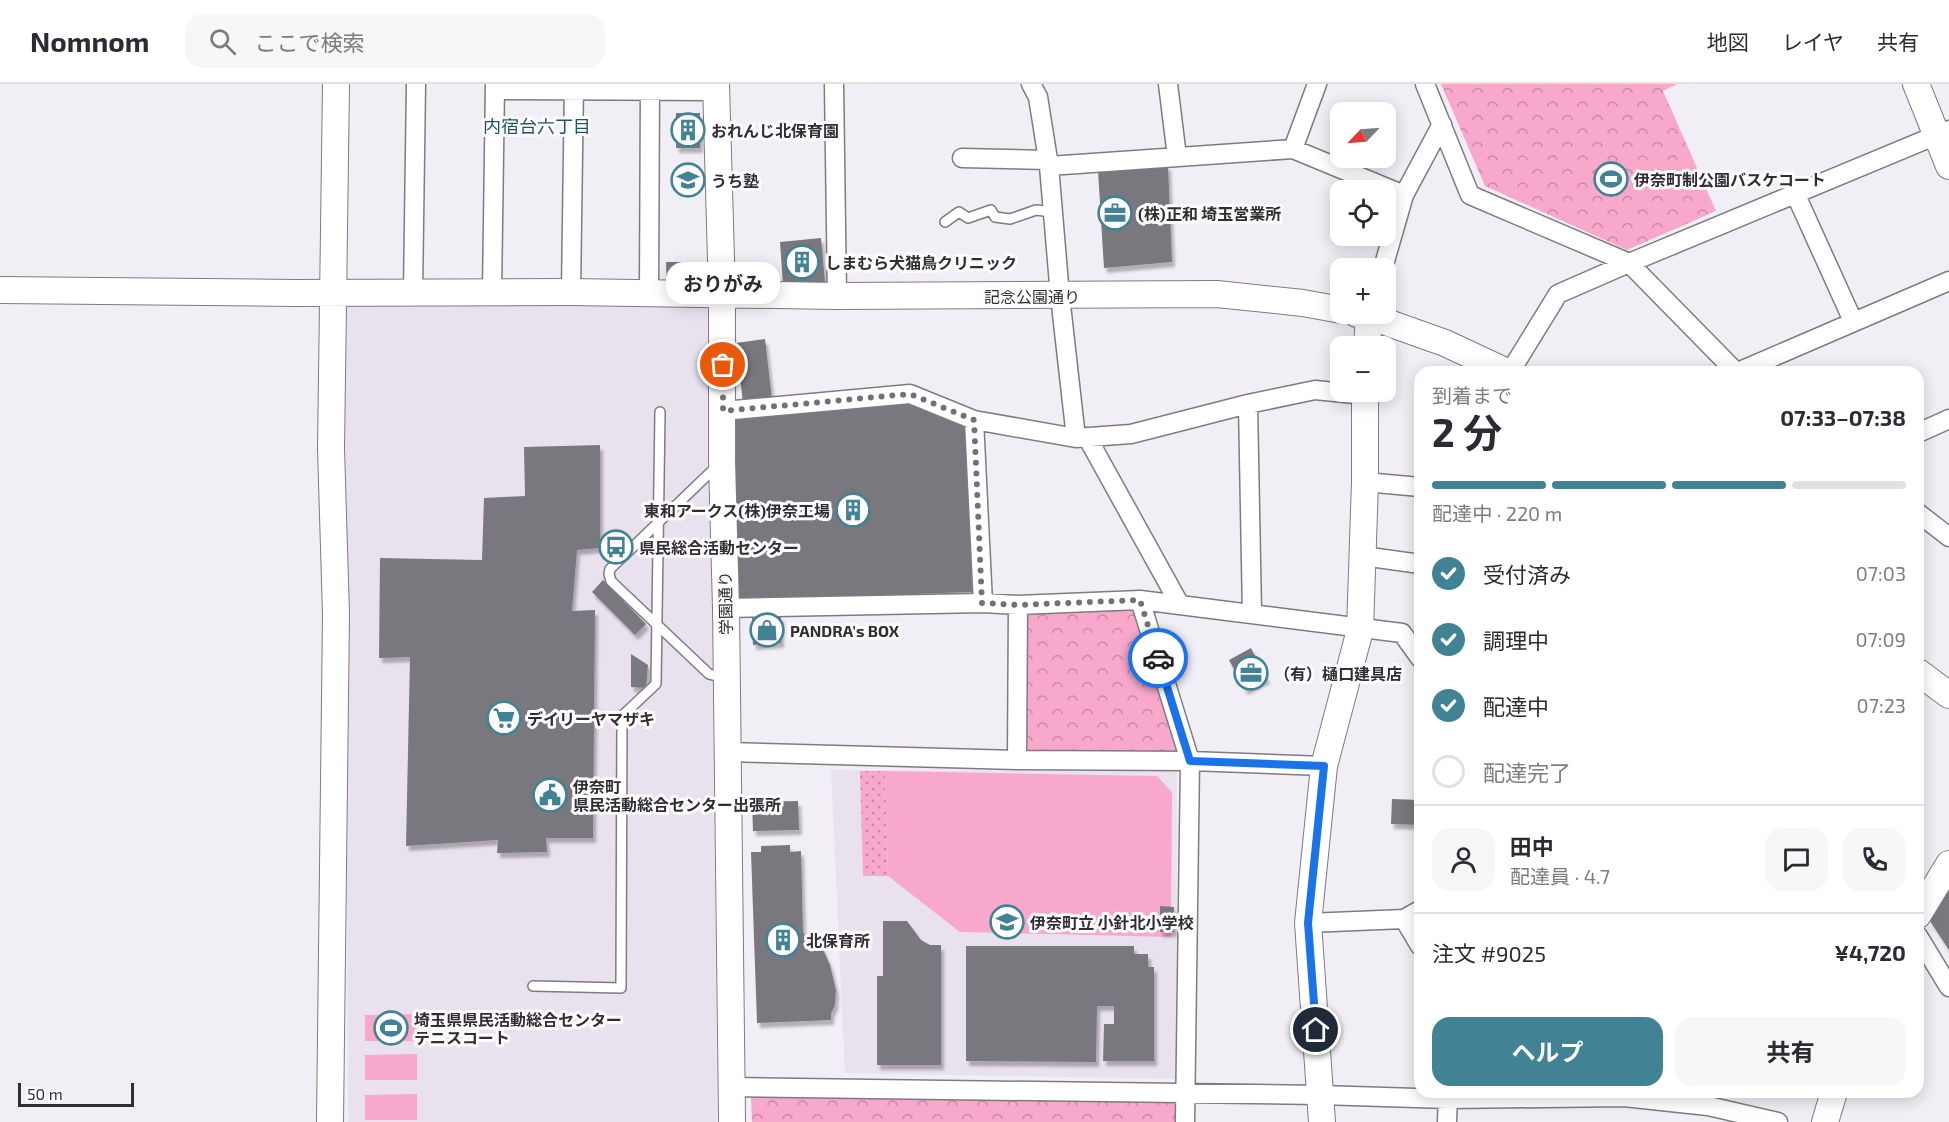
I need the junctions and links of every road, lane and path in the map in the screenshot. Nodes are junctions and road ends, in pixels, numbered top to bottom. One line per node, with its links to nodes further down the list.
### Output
1 (336, 84): 28 (street)
2 (416, 84): 29 (street)
3 (834, 84): 34 (street)
4 (1030, 84): 18 (street)
5 (1168, 84): 16 (street)
6 (1317, 84): 15 (street)
7 (1425, 84): 13 (street)
8 (1916, 84): 14 (street)
9 (495, 87): 11 (street); 30 (street)
10 (716, 87): 12 (street); 33 (street, 学園通り)
11 (574, 88): 12 (street); 31 (street)
12 (650, 88): 32 (street)
13 (1442, 124): 21 (street); 25 (street)
14 (1942, 132): 19 (street); 20 (street)
15 (1293, 149): 16 (street); 21 (street)
16 (1177, 157): 18 (street)
17 (962, 158): 18 (street)
18 (1048, 163): 22 (street)
19 (1949, 166)
20 (1795, 193): 25 (street); 37 (street)
21 (1404, 195): 24 (street)
22 (1052, 212): 23 (lane); 35 (street)
23 (945, 222)
24 (1386, 258)
25 (1629, 263): 40 (street); 41 (street)
26 (1949, 281): 37 (street)
27 (0, 290): 28 (street, 記念公園通り)
28 (333, 291): 29 (street, 記念公園通り); 94 (street)
29 (413, 292): 30 (street, 記念公園通り)
30 (492, 292): 31 (street, 記念公園通り)
31 (571, 292): 32 (street, 記念公園通り)
32 (649, 293): 33 (street, 記念公園通り)
33 (722, 294): 34 (street, 記念公園通り); 46 (street, 学園通り)
34 (837, 296): 35 (street, 記念公園通り)
35 (1060, 296): 36 (street, 記念公園通り); 51 (street)
36 (1330, 308)
37 (1853, 321): 42 (street)
38 (1392, 324): 39 (street)
39 (1495, 366)
40 (1512, 366)
41 (1731, 366)
42 (1751, 366)
43 (1330, 391): 45 (street)
44 (1365, 402): 53 (street)
45 (1248, 404): 51 (street); 65 (street)
46 (723, 411): 48 (street); 52 (street, 学園通り)
47 (660, 412): 56 (lane)
48 (974, 420): 51 (street); 61 (street)
49 (1947, 422): 50 (street)
50 (1924, 431)
51 (1081, 438): 63 (street)
52 (722, 461): 56 (lane); 64 (street, 学園通り)
53 (1365, 482): 54 (street); 58 (street)
54 (1414, 486)
55 (1924, 518): 57 (street)
56 (658, 523): 66 (lane); 66 (lane)
57 (1949, 537)
58 (1363, 556): 59 (street); 67 (street)
59 (1414, 563)
60 (1140, 600): 62 (street); 63 (street); 74 (street)
61 (982, 603): 62 (street); 64 (street)
62 (1017, 605): 73 (street)
63 (1180, 605): 65 (street)
64 (726, 608): 70 (street, 学園通り)
65 (1252, 614): 67 (street)
66 (657, 626): 70 (lane); 83 (lane)
67 (1360, 630): 68 (street); 75 (street)
68 (1414, 650)
69 (1924, 676): 71 (street)
70 (726, 678): 72 (street, 学園通り)
71 (1949, 695)
72 (727, 752): 73 (street); 85 (street, 学園通り)
73 (1017, 760): 74 (street)
74 (1190, 761): 75 (street); 86 (street)
75 (1324, 766): 80 (street)
76 (1949, 864): 77 (street)
77 (1924, 905)
78 (1414, 913): 79 (street)
79 (1404, 919): 80 (street); 81 (street)
80 (1308, 923): 87 (street)
81 (1414, 936)
82 (1924, 946): 84 (street)
83 (532, 986)
84 (1949, 987)
85 (732, 1087): 86 (street); 95 (street, 学園通り)
86 (1185, 1094): 87 (street); 96 (street)
87 (1320, 1095): 88 (street); 97 (street)
88 (1414, 1096)
89 (1448, 1098): 98 (street)
90 (1666, 1098): 92 (street)
91 (1832, 1098): 100 (street)
92 (1708, 1099): 93 (street)
93 (1729, 1116): 99 (street)
94 (330, 1122)
95 (732, 1122)
96 (1185, 1122)
97 (1322, 1122)
98 (1447, 1122)
99 (1778, 1122)
100 (1825, 1122)

